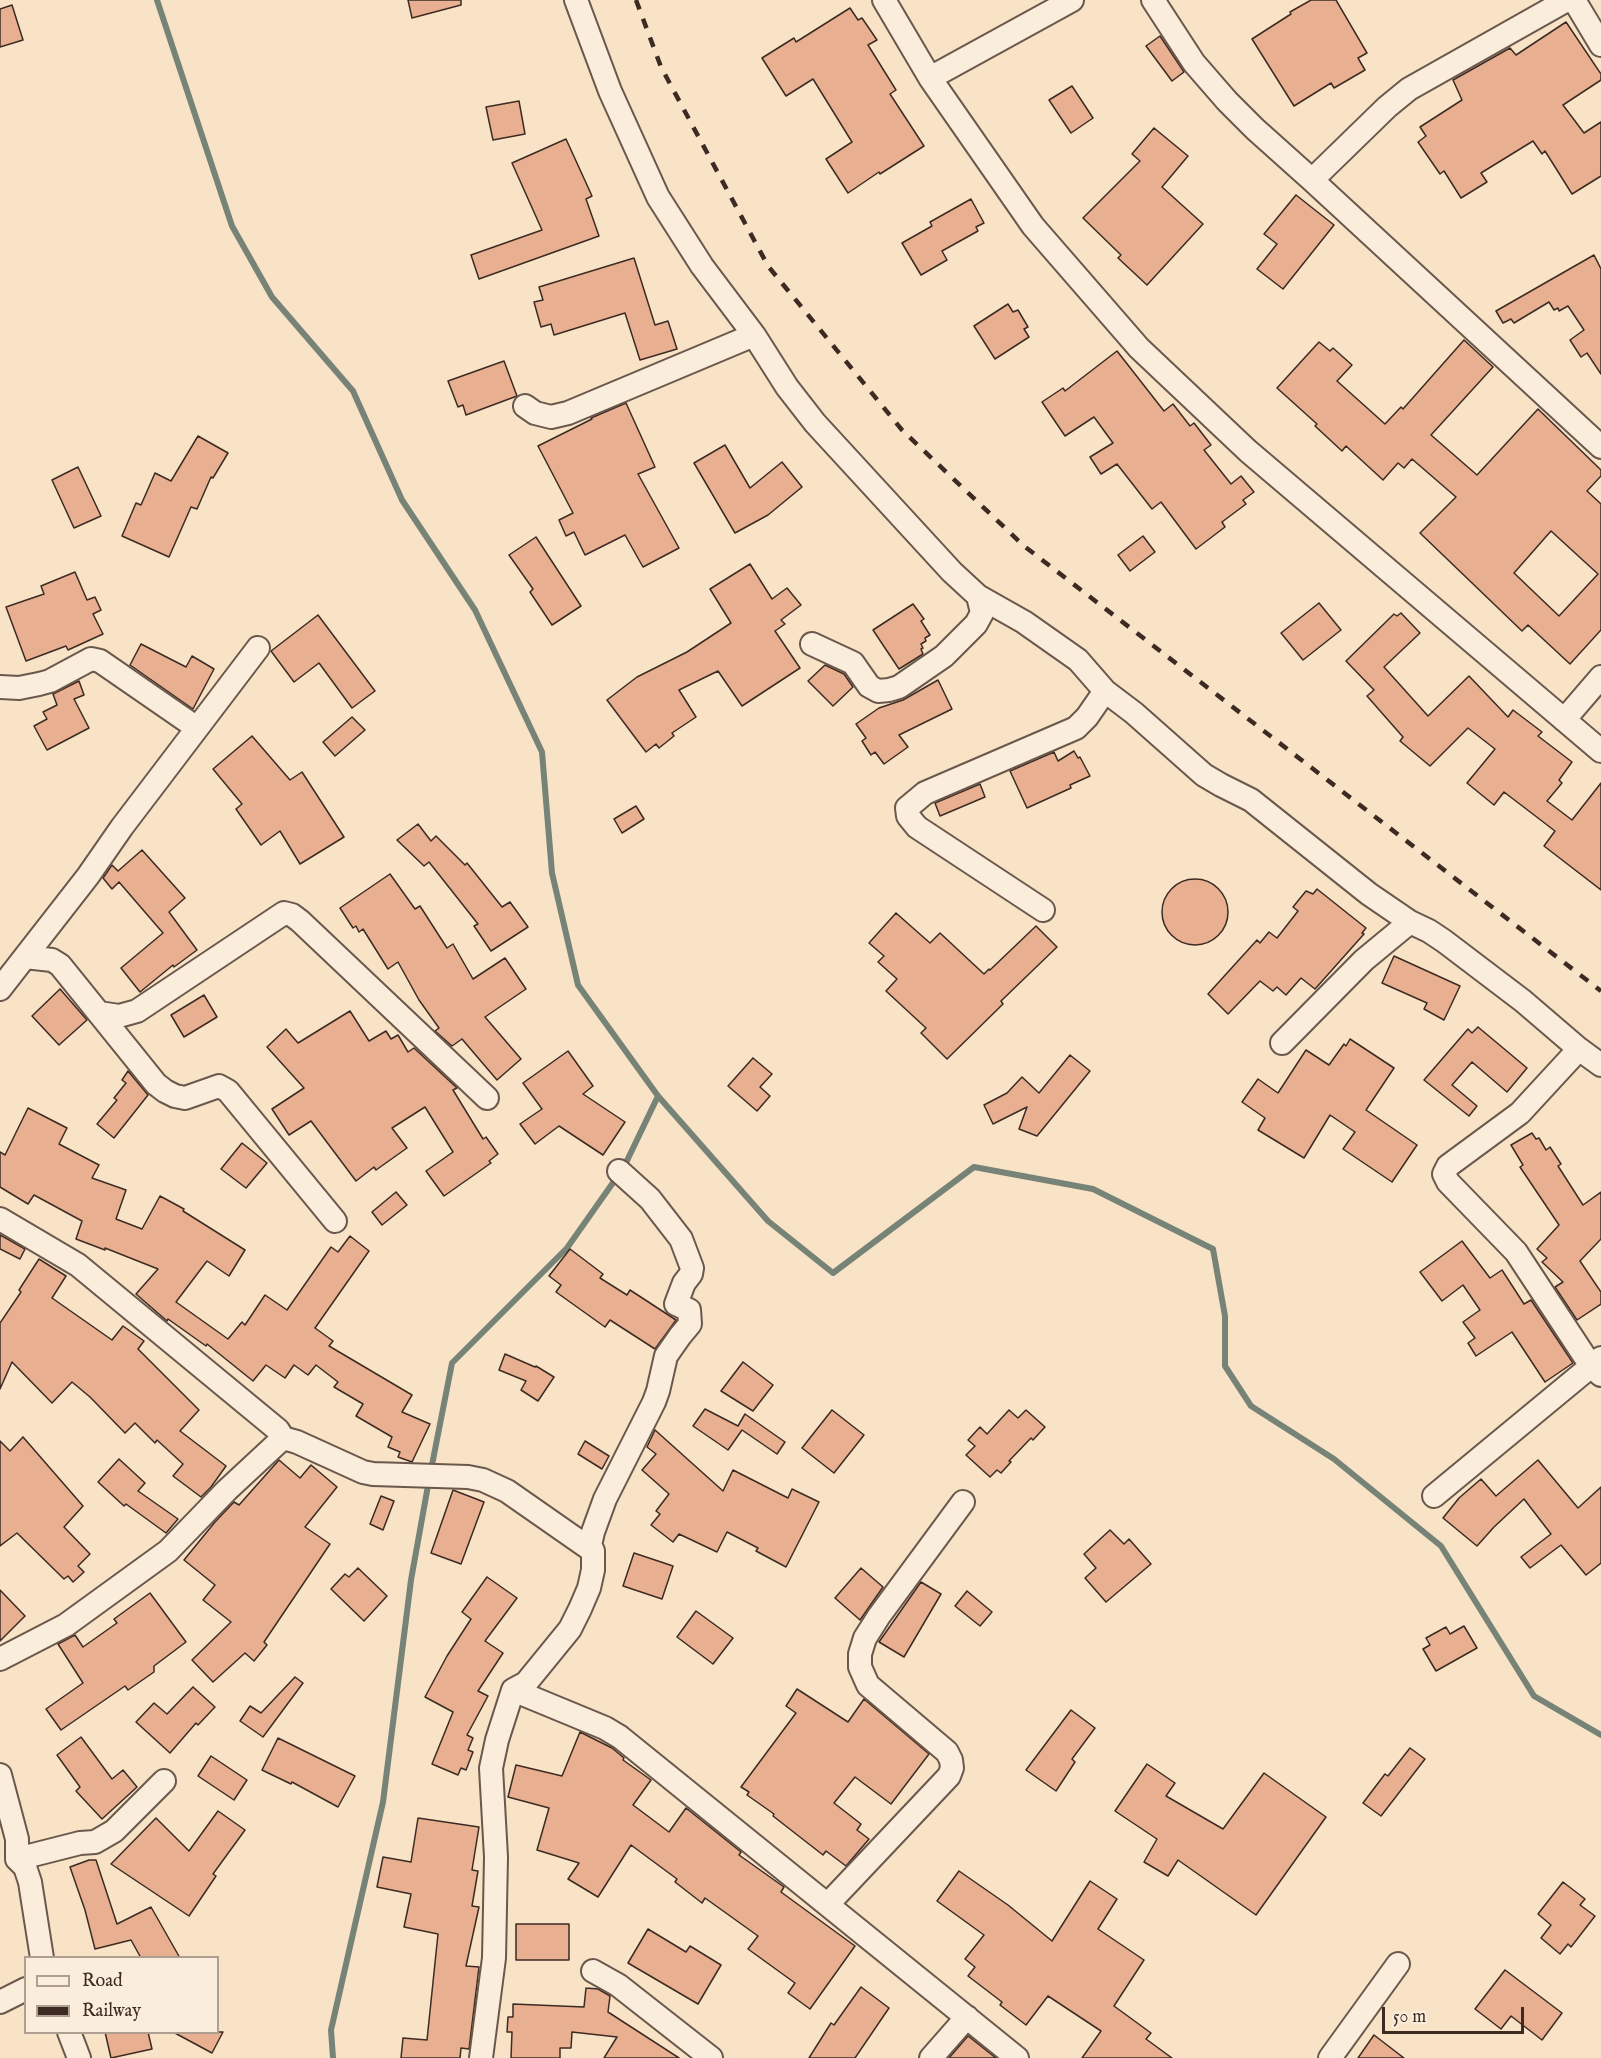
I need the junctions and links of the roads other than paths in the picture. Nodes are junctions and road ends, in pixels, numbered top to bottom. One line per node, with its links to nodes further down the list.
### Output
1 (576, 0): 10 (street)
2 (884, 0): 8 (street)
3 (1072, 0): 8 (street)
4 (1153, 0): 9 (street)
5 (1567, 0): 9 (street)
6 (1575, 0): 7 (street)
7 (1601, 45)
8 (930, 78): 19 (street)
9 (1312, 180): 12 (street)
10 (754, 335): 11 (street); 13 (street)
11 (525, 406)
12 (1601, 447)
13 (978, 596): 14 (street); 18 (street)
14 (812, 644)
15 (258, 648): 20 (street)
16 (1601, 677): 19 (street)
17 (0, 687): 20 (street)
18 (1105, 691): 22 (street); 23 (street)
19 (1564, 720): 21 (street)
20 (197, 728): 24 (street)
21 (1601, 751)
22 (1043, 910)
23 (1410, 922): 27 (street); 28 (street)
24 (25, 957): 25 (street); 26 (street)
25 (0, 989)
26 (99, 1012): 30 (street); 33 (street)
27 (1282, 1043)
28 (1579, 1049): 29 (street); 34 (street)
29 (1601, 1065)
30 (487, 1098)
31 (619, 1171): 38 (street)
32 (0, 1219): 35 (street)
33 (335, 1221)
34 (1598, 1366): 36 (street)
35 (283, 1438): 38 (street); 39 (street)
36 (1434, 1496)
37 (963, 1502): 44 (street)
38 (593, 1551): 40 (street)
39 (0, 1659)
40 (513, 1690): 44 (street); 53 (street)
41 (0, 1775): 43 (street)
42 (164, 1781): 43 (street)
43 (17, 1859): 45 (street)
44 (828, 1904): 50 (street)
45 (42, 1956)
46 (1398, 1964): 57 (street)
47 (593, 1971): 54 (street)
48 (24, 1990): 49 (street)
49 (0, 2002)
50 (967, 2017): 55 (street); 56 (street)
51 (70, 2034): 52 (street)
52 (79, 2058)
53 (481, 2058)
54 (711, 2058)
55 (931, 2058)
56 (1017, 2058)
57 (1330, 2058)

